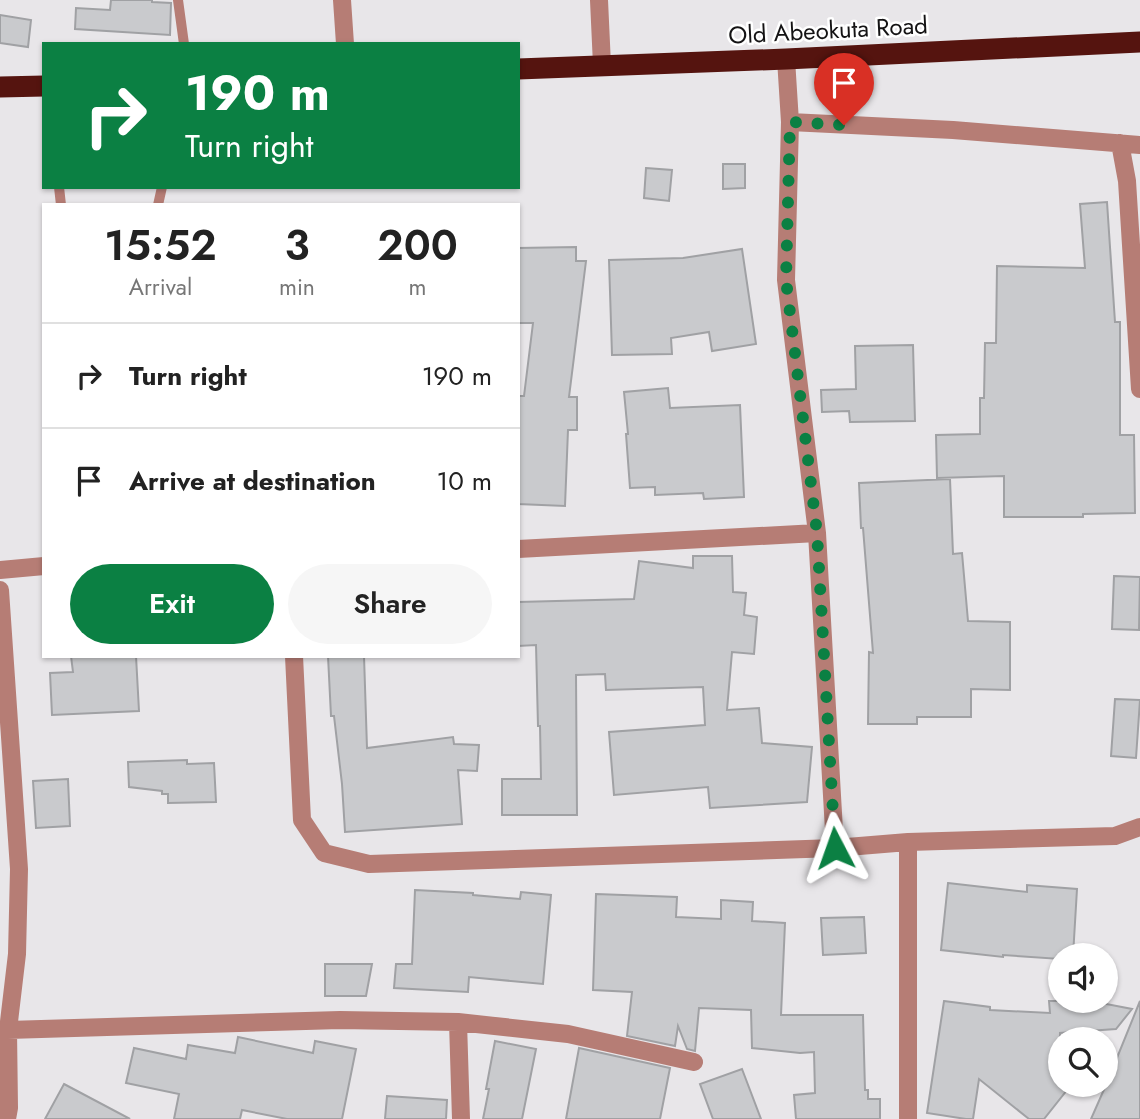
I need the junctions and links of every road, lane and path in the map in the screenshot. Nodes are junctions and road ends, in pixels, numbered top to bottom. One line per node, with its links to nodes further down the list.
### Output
1 (178, 0): 4 (lane)
2 (342, 0): 5 (street)
3 (599, 0): 8 (street)
4 (184, 42)
5 (345, 42)
6 (1140, 42): 7 (highway, Old Abeokuta Road)
7 (786, 59): 8 (highway, Old Abeokuta Road); 12 (street)
8 (602, 65): 9 (highway, Old Abeokuta Road)
9 (520, 69)
10 (42, 86): 11 (highway)
11 (0, 87)
12 (790, 122): 13 (street); 16 (street)
13 (1120, 143): 14 (street); 15 (street)
14 (1140, 145)
15 (1140, 389)
16 (817, 533): 17 (street); 24 (street)
17 (520, 548)
18 (42, 566): 19 (street)
19 (0, 570)
20 (0, 590): 26 (street)
21 (294, 658): 24 (street)
22 (1140, 827): 23 (street)
23 (908, 842): 24 (street); 30 (street)
24 (835, 848)
25 (458, 1022): 26 (street); 27 (street); 29 (street)
26 (4, 1030): 28 (street)
27 (694, 1062)
28 (7, 1119)
29 (461, 1119)
30 (908, 1119)

